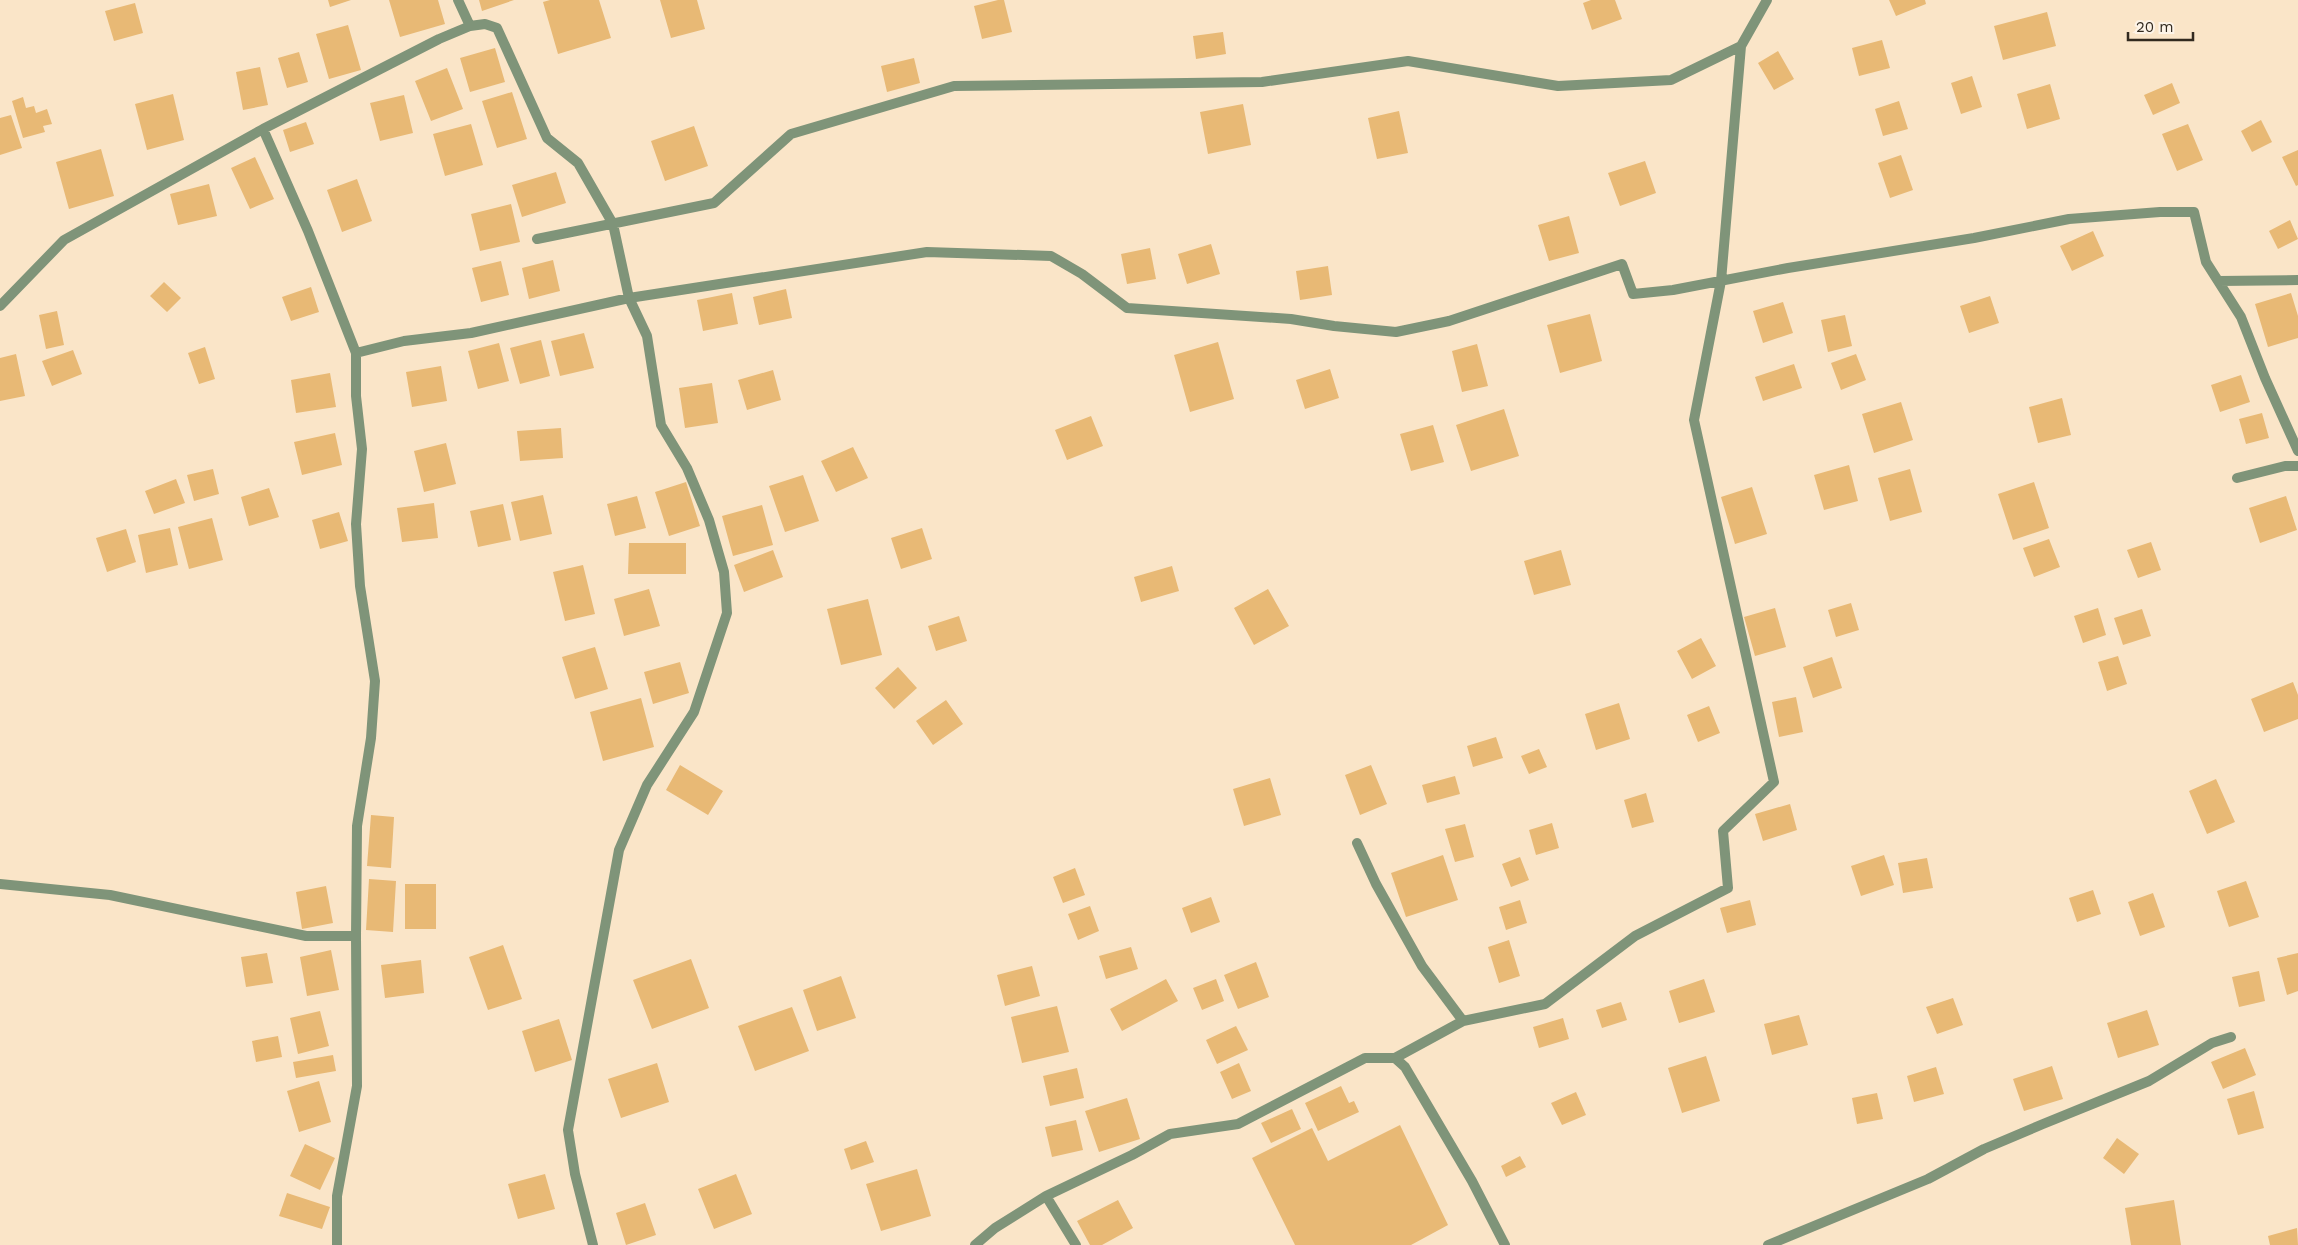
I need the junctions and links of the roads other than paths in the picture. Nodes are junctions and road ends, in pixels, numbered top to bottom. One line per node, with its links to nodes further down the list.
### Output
1 (458, 0): 3 (street)
2 (1767, 0): 4 (street)
3 (470, 26): 5 (street); 6 (street)
4 (1741, 46): 6 (street); 9 (street)
5 (263, 129): 12 (street); 13 (street)
6 (613, 224): 7 (street); 11 (street)
7 (537, 239)
8 (2298, 280): 10 (street)
9 (1721, 281): 10 (street); 11 (street); 20 (street)
10 (2219, 281): 14 (street)
11 (629, 298): 13 (street); 25 (street)
12 (0, 306)
13 (356, 353): 19 (street)
14 (2298, 451)
15 (2298, 466): 16 (street)
16 (2237, 478)
17 (1357, 843): 20 (street)
18 (0, 884): 19 (street)
19 (356, 936): 24 (street)
20 (1463, 1021): 22 (street)
21 (2231, 1037): 29 (street)
22 (1394, 1058): 23 (street); 28 (street)
23 (1046, 1196): 26 (street); 27 (street)
24 (337, 1245)
25 (593, 1245)
26 (975, 1245)
27 (1076, 1245)
28 (1505, 1245)
29 (1768, 1245)

